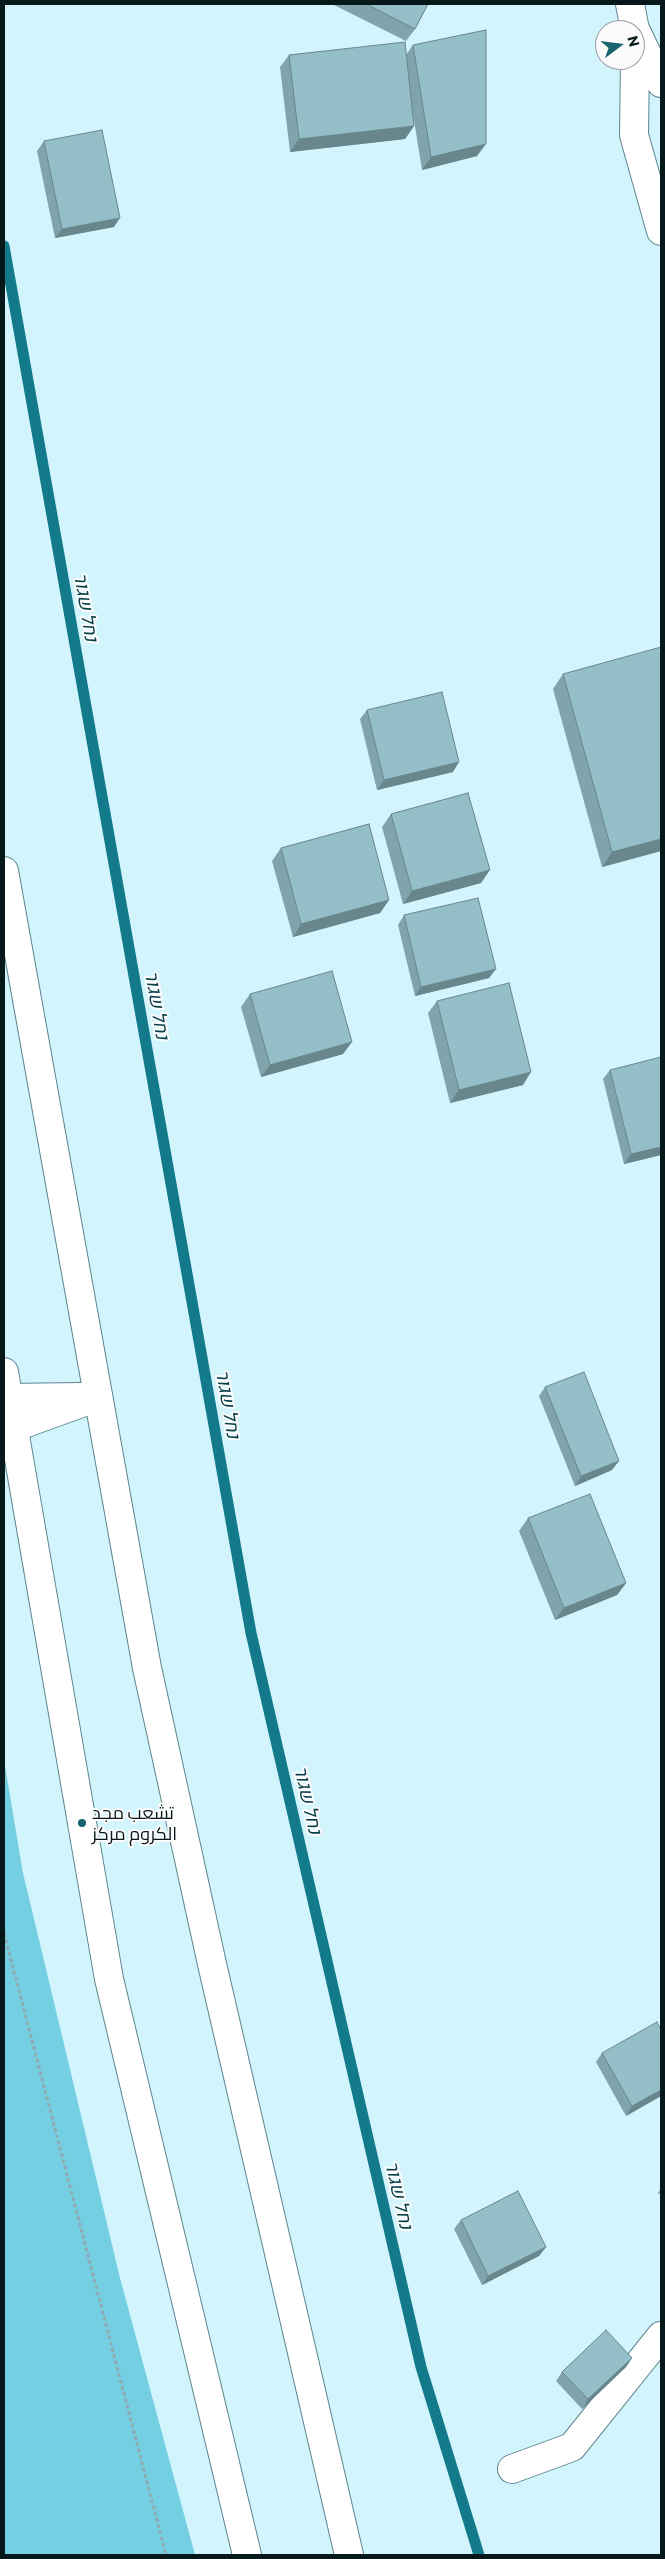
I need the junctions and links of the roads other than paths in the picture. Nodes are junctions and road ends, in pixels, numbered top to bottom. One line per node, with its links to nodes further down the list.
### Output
1 (645, 48): 3 (main road)
2 (635, 70): 4 (main road)
3 (661, 83)
4 (661, 231)
5 (4, 871): 7 (main road)
6 (5, 1389): 7 (main road); 8 (main road)
7 (98, 1397): 8 (main road); 14 (main road)
8 (9, 1430): 10 (main road)
9 (4, 1494): 10 (main road)
10 (33, 1542): 13 (main road)
11 (661, 2336): 12 (main road)
12 (512, 2469)
13 (247, 2555)
14 (349, 2555)

